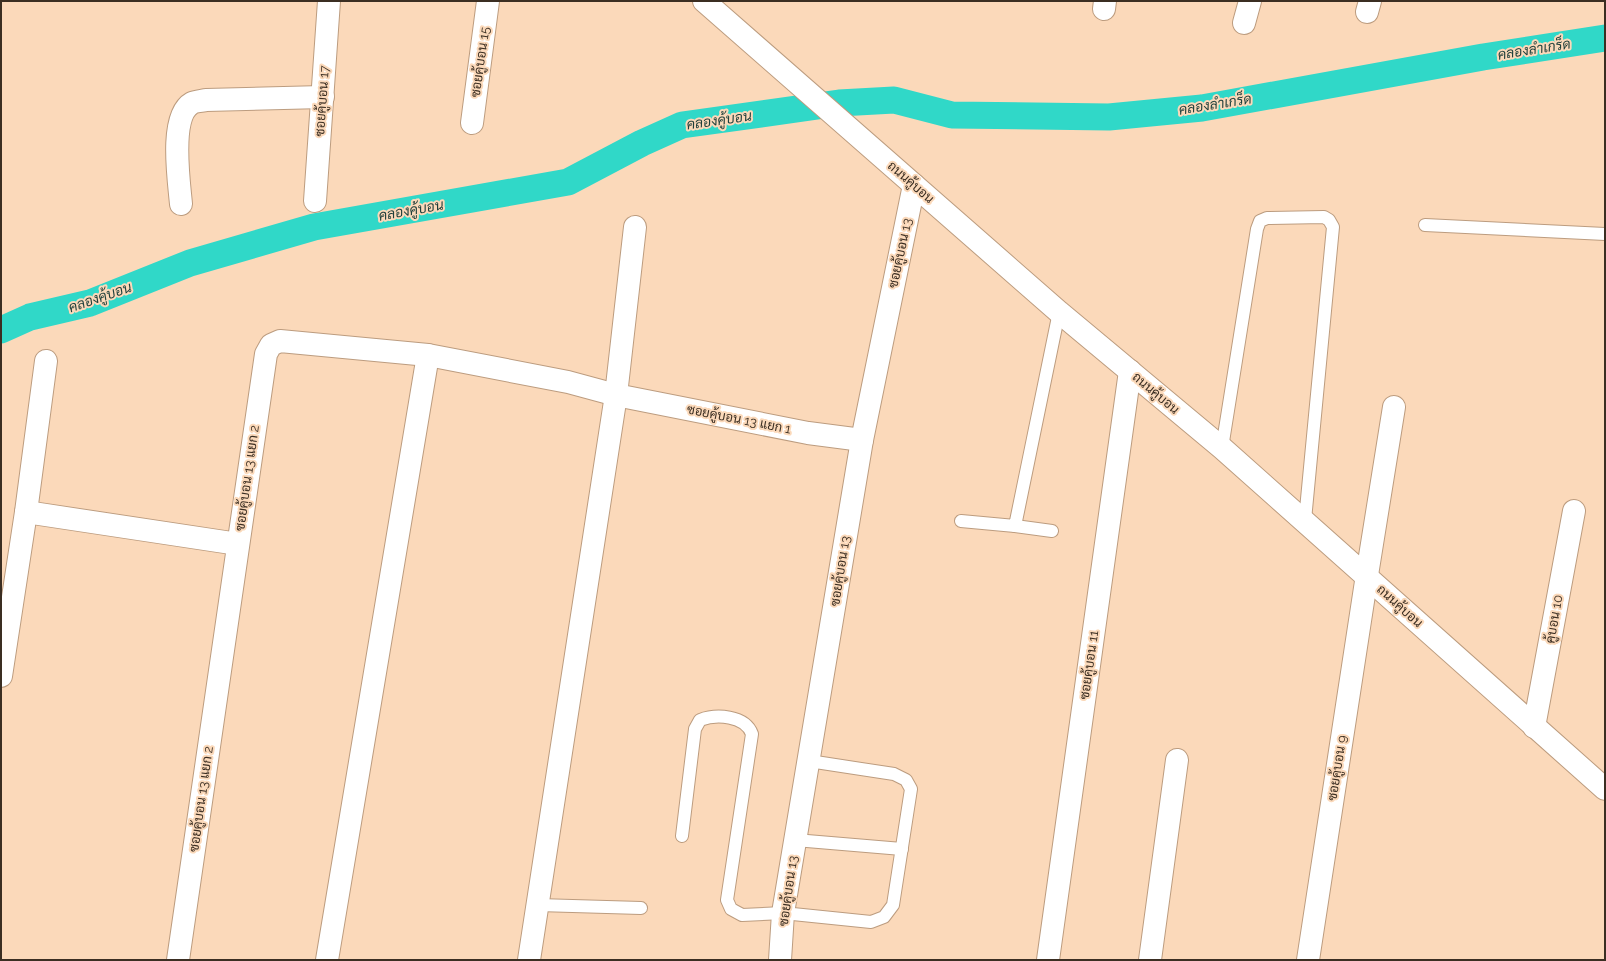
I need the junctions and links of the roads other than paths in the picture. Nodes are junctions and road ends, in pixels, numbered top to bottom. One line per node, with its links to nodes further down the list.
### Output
1 (329, 1): 6 (street, ซอยคู้บอน 17)
2 (488, 1): 7 (street, ซอยคู้บอน 15)
3 (704, 1): 8 (street, ถนนคู้บอน)
4 (1250, 1): 5 (street)
5 (1244, 23)
6 (323, 97): 9 (street, ซอยคู้บอน 17); 10 (street)
7 (472, 123)
8 (914, 184): 14 (street, ถนนคู้บอน); 20 (street, ซอยคู้บอน 13)
9 (315, 201)
10 (180, 204)
11 (1425, 225): 13 (lane)
12 (635, 227): 18 (street)
13 (1605, 234)
14 (1059, 312): 17 (street, ถนนคู้บอน); 26 (lane)
15 (428, 355): 18 (street, ซอยคู้บอน 13 แยก 2); 28 (street, ซอยคู้บอน 13 แยก 2); 42 (street)
16 (46, 361): 23 (street)
17 (1130, 371): 21 (street, ถนนคู้บอน); 45 (street, ซอยคู้บอน 11)
18 (616, 395): 20 (street, ซอยคู้บอน 13 แยก 1); 38 (street)
19 (1394, 407): 29 (street, ซอยคู้บอน 9)
20 (862, 440): 33 (street, ซอยคู้บอน 13)
21 (1222, 448): 24 (street, ถนนคู้บอน); 24 (lane)
22 (1574, 511): 31 (street, คู้บอน 10)
23 (26, 512): 28 (street); 30 (street)
24 (1305, 520): 29 (street, ถนนคู้บอน)
25 (961, 521): 26 (lane)
26 (1015, 526): 27 (lane)
27 (1052, 531)
28 (238, 544): 41 (street, ซอยคู้บอน 13 แยก 2)
29 (1366, 575): 31 (street, ถนนคู้บอน); 47 (street, ซอยคู้บอน 9)
30 (1, 676)
31 (1534, 727): 34 (street, ถนนคู้บอน)
32 (1177, 760): 46 (street)
33 (809, 761): 36 (street, ซอยคู้บอน 13); 37 (lane)
34 (1605, 788)
35 (682, 836): 40 (lane)
36 (795, 840): 37 (lane); 40 (street, ซอยคู้บอน 13)
37 (902, 848): 40 (lane)
38 (538, 905): 39 (lane); 43 (street)
39 (641, 908)
40 (783, 913): 44 (street, ซอยคู้บอน 13)
41 (178, 960)
42 (327, 960)
43 (529, 960)
44 (780, 960)
45 (1048, 960)
46 (1150, 960)
47 (1308, 960)

